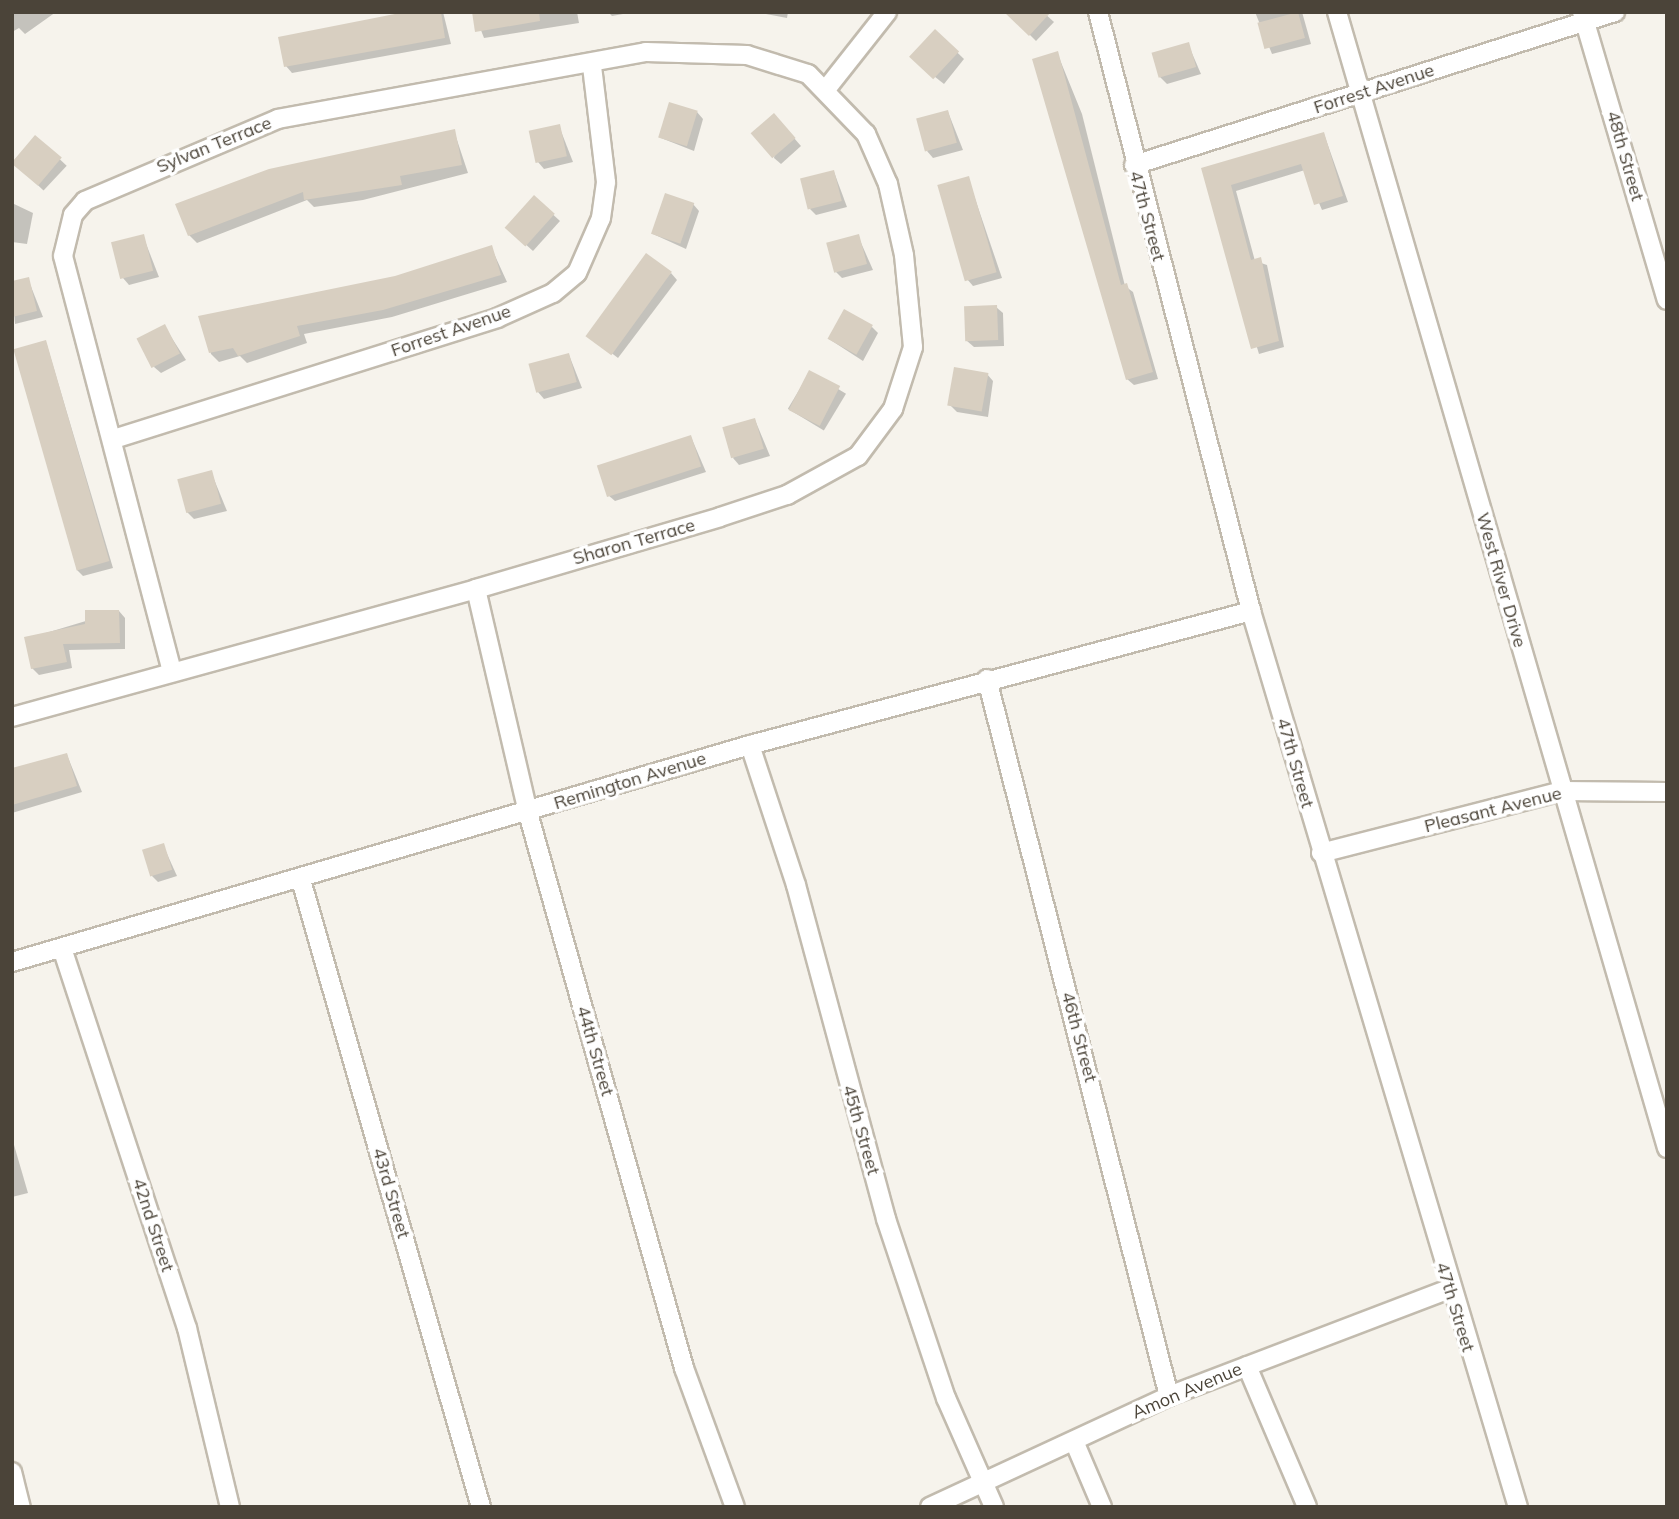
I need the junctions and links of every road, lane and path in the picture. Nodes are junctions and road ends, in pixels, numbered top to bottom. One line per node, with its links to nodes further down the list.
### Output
1 (887, 12): 7 (street)
2 (1098, 12): 9 (street, 47th Street)
3 (1337, 12): 8 (street, West River Drive)
4 (1615, 12): 5 (street, Forrest Avenue)
5 (1584, 17): 8 (street, Forrest Avenue); 10 (street, 48th Street)
6 (592, 66): 7 (street, Sylvan Terrace); 11 (street, Forrest Avenue); 11 (street, Sylvan Terrace)
7 (827, 88): 12 (street, Sharon Terrace)
8 (1359, 94): 9 (street, Forrest Avenue); 18 (street, West River Drive)
9 (1134, 165): 13 (street, 47th Street)
10 (1667, 300)
11 (114, 439): 14 (street, Sylvan Terrace)
12 (476, 589): 14 (street, Sharon Terrace); 20 (street, 44th Street)
13 (1251, 611): 15 (street, Remington Avenue); 21 (street, 47th Street)
14 (172, 672): 16 (street, Sharon Terrace)
15 (987, 679): 17 (street, Remington Avenue); 28 (street, 46th Street)
16 (12, 717)
17 (750, 745): 20 (street, Remington Avenue); 31 (street, 45th Street)
18 (1562, 791): 19 (street, Pleasant Avenue); 21 (street, Pleasant Avenue); 25 (street, West River Drive)
19 (1667, 792)
20 (528, 813): 22 (street, Remington Avenue); 35 (street, 44th Street)
21 (1321, 853): 26 (street, 47th Street)
22 (301, 880): 23 (street, Remington Avenue); 34 (street, 43rd Street)
23 (62, 948): 24 (street, Remington Avenue); 33 (street, 42nd Street)
24 (12, 962)
25 (1667, 1148)
26 (1449, 1289): 27 (street, Amon Avenue); 40 (street, 47th Street)
27 (1247, 1366): 28 (street, Amon Avenue); 39 (street)
28 (1169, 1396): 29 (street, Amon Avenue)
29 (1074, 1441): 31 (street, Amon Avenue); 38 (street)
30 (12, 1472): 32 (street)
31 (983, 1482): 36 (street, Amon Avenue); 37 (street, 45th Street)
32 (21, 1507)
33 (230, 1507)
34 (481, 1507)
35 (735, 1507)
36 (930, 1507)
37 (994, 1507)
38 (1102, 1507)
39 (1307, 1507)
40 (1518, 1507)

